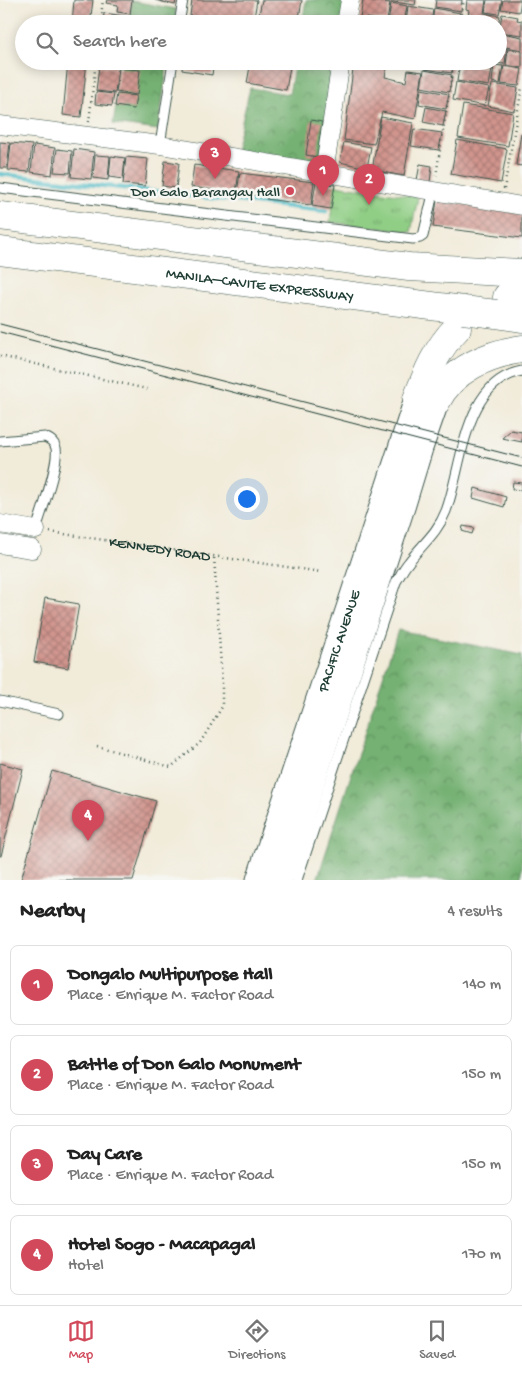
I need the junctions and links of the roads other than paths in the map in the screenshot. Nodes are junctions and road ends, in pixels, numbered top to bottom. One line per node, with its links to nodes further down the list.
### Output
1 (183, 0): 3 (lane)
2 (350, 0): 4 (street)
3 (180, 15)
4 (348, 15)
5 (172, 70): 8 (lane)
6 (340, 70): 9 (street)
7 (0, 125): 8 (street)
8 (160, 145): 9 (street)
9 (324, 173): 11 (street)
10 (0, 188): 11 (lane)
11 (434, 190): 12 (street)
12 (522, 206)
13 (0, 216): 15 (highway)
14 (0, 251): 17 (highway, MANILA–CAVITE EXPRESSWAY)
15 (522, 273)
16 (512, 305): 17 (highway, MANILA–CAVITE EXPRESSWAY, bridge)
17 (460, 319): 20 (highway)
18 (522, 349): 20 (highway)
19 (522, 371): 30 (lane)
20 (426, 401): 28 (main road, PACIFIC AVENUE); 29 (main road, PACIFIC AVENUE)
21 (0, 441): 23 (lane)
22 (0, 524): 23 (street)
23 (36, 530)
24 (0, 544): 25 (street)
25 (32, 549)
26 (0, 701): 27 (lane)
27 (59, 714)
28 (259, 880)
29 (280, 880)
30 (297, 880)

